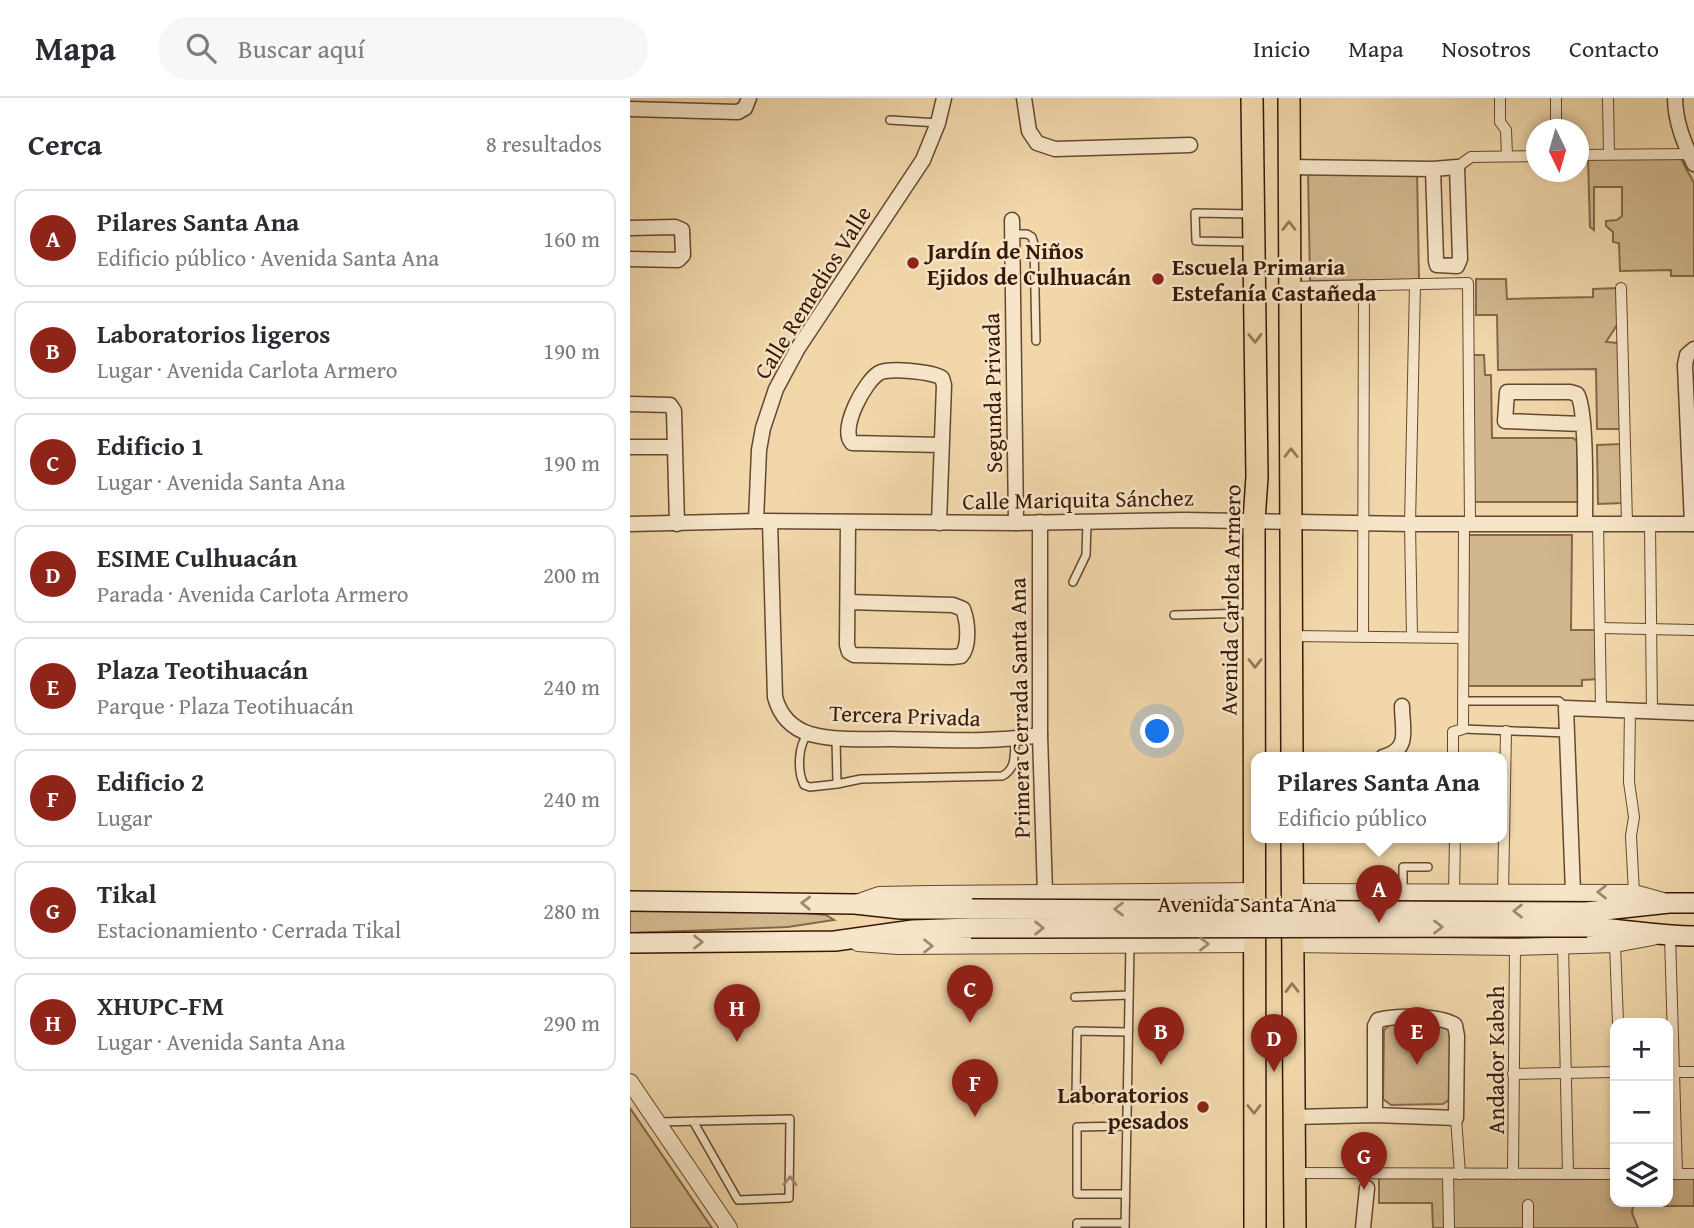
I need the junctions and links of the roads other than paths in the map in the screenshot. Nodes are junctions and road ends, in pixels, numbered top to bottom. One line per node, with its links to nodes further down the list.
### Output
1 (944, 98): 13 (street, Calle Remedios Valle)
2 (1024, 98): 14 (street)
3 (1252, 98): 23 (main road, Avenida Carlota Armero)
4 (1289, 98): 20 (main road)
5 (1500, 98): 17 (street)
6 (1556, 98): 11 (street)
7 (1608, 98): 15 (street)
8 (1675, 98): 19 (street)
9 (747, 103): 10 (street)
10 (630, 109)
11 (1556, 119)
12 (890, 120): 13 (lane)
13 (938, 123): 40 (street, Calle Remedios Valle)
14 (1190, 145)
15 (1609, 154): 16 (street); 19 (street)
16 (1589, 155)
17 (1507, 156): 18 (street); 21 (street)
18 (1526, 156)
19 (1692, 158)
20 (1288, 167): 22 (street); 30 (main road, one-way to 20)
21 (1457, 167): 22 (street); 22 (street)
22 (1433, 169)
23 (1253, 214): 26 (main road, Avenida Carlota Armero); 26 (lane)
24 (1012, 227): 32 (lane); 47 (street, Segunda Privada)
25 (630, 228): 27 (street)
26 (1253, 242): 42 (main road, Avenida Carlota Armero, one-way to 42)
27 (630, 259)
28 (1415, 284): 29 (street); 49 (street); 50 (street)
29 (1364, 285): 30 (street); 48 (street)
30 (1290, 286): 45 (main road, one-way to 30)
31 (1621, 288): 52 (street)
32 (1036, 341)
33 (1694, 349): 36 (street)
34 (630, 404): 39 (street)
35 (1582, 424): 35 (street); 51 (street)
36 (1692, 444): 56 (street)
37 (940, 446): 37 (street); 46 (street)
38 (630, 447): 39 (street)
39 (674, 447): 54 (street)
40 (763, 521): 43 (street, Calle Mariquita Sánchez); 54 (street, Calle Mariquita Sánchez); 57 (street, Calle Remedios Valle)
41 (1087, 521): 42 (street, Calle Mariquita Sánchez); 44 (street, Calle Mariquita Sánchez); 58 (lane)
42 (1254, 521): 45 (street, Calle Mariquita Sánchez); 60 (main road, Avenida Carlota Armero)
43 (848, 522): 46 (street, Calle Mariquita Sánchez); 59 (street)
44 (1040, 522): 47 (street, Calle Mariquita Sánchez); 80 (street, Primera Cerrada Santa Ana)
45 (1291, 522): 48 (street, Calle Mariquita Sánchez); 65 (main road)
46 (939, 523): 47 (street, Calle Mariquita Sánchez)
47 (1016, 523)
48 (1364, 523): 49 (street, Calle Mariquita Sánchez); 66 (street)
49 (1410, 523): 50 (street, Calle Mariquita Sánchez); 67 (street)
50 (1467, 523): 51 (street, Calle Mariquita Sánchez); 68 (street)
51 (1591, 523): 52 (street, Calle Mariquita Sánchez); 62 (street)
52 (1627, 523): 55 (street, Calle Mariquita Sánchez)
53 (630, 524): 54 (street, Calle Mariquita Sánchez)
54 (677, 524)
55 (1650, 524): 56 (street, Calle Mariquita Sánchez); 63 (street)
56 (1693, 524)
57 (770, 541): 79 (street, Tercera Privada)
58 (1073, 582)
59 (848, 602): 59 (street)
60 (1255, 613): 61 (lane); 83 (main road, Avenida Carlota Armero, one-way to 83)
61 (1174, 615)
62 (1601, 628): 63 (street); 72 (street)
63 (1652, 629): 64 (street); 74 (street)
64 (1694, 630)
65 (1291, 636): 66 (street); 84 (main road)
66 (1363, 637): 67 (street)
67 (1412, 638): 68 (street)
68 (1463, 638): 69 (street)
69 (1462, 701): 71 (lane); 76 (street)
70 (1402, 706): 85 (street)
71 (1566, 708): 72 (street); 78 (street)
72 (1601, 708): 73 (street)
73 (1630, 709): 74 (street); 102 (street)
74 (1652, 711): 75 (street)
75 (1694, 713)
76 (1462, 729): 77 (lane); 86 (street)
77 (1506, 731): 78 (lane); 87 (street)
78 (1569, 733): 101 (street)
79 (808, 734): 81 (street, Tercera Privada); 88 (lane)
80 (1040, 735): 82 (street, Tercera Privada); 103 (street, Primera Cerrada Santa Ana)
81 (836, 738): 82 (street, Tercera Privada); 88 (lane)
82 (1015, 739): 88 (lane)
83 (1254, 752)
84 (1292, 752)
85 (1397, 752)
86 (1452, 752)
87 (1506, 752)
88 (837, 784)
89 (1254, 843): 95 (main road, Avenida Carlota Armero, one-way to 95)
90 (1292, 843): 98 (main road)
91 (1455, 843): 99 (street)
92 (1504, 843): 100 (street)
93 (1428, 867): 97 (lane)
94 (1152, 891): 95 (street, Avenida Santa Ana); 103 (street, Avenida Santa Ana); 114 (street)
95 (1254, 891): 115 (main road, Avenida Carlota Armero)
96 (1357, 891): 97 (street, Avenida Santa Ana); 98 (street, Avenida Santa Ana); 117 (street)
97 (1402, 891): 99 (street, Avenida Santa Ana)
98 (1293, 892): 116 (main road)
99 (1454, 892): 100 (street, Avenida Santa Ana)
100 (1503, 892): 101 (street, Avenida Santa Ana)
101 (1573, 892): 102 (street, Avenida Santa Ana, one-way to 101)
102 (1634, 892): 105 (street, Avenida Santa Ana)
103 (1045, 893): 107 (street, Avenida Santa Ana)
104 (630, 901): 107 (main road, Avenida Santa Ana, one-way to 104)
105 (1669, 903): 106 (main road, Avenida Santa Ana); 108 (main road, Avenida Santa Ana)
106 (1694, 903)
107 (855, 904): 108 (main road, Avenida Santa Ana, one-way to 107, bridge)
108 (1587, 919): 109 (main road, Avenida Santa Ana); 111 (main road, Avenida Santa Ana, one-way to 108, bridge)
109 (1664, 936): 110 (main road, Avenida Santa Ana); 118 (street, Avenida Santa Ana); 124 (street)
110 (1694, 936)
111 (835, 941): 112 (main road, Avenida Santa Ana, one-way to 111); 113 (street, Avenida Santa Ana, one-way to 113)
112 (633, 943)
113 (1130, 944): 114 (street, Avenida Santa Ana); 121 (lane)
114 (1153, 944): 115 (street, Avenida Santa Ana, one-way to 115)
115 (1254, 944): 155 (main road, Avenida Carlota Armero, one-way to 155)
116 (1292, 944): 117 (street, Avenida Santa Ana); 135 (main road, one-way to 116)
117 (1356, 944): 120 (street, Avenida Santa Ana)
118 (1615, 944): 119 (street, Avenida Santa Ana); 123 (street)
119 (1563, 945): 120 (street, Avenida Santa Ana); 126 (street)
120 (1515, 947): 130 (street, Andador Kabah)
121 (1129, 995): 122 (lane); 125 (lane)
122 (1075, 997)
123 (1618, 1018)
124 (1668, 1018)
125 (1128, 1032): 133 (lane); 133 (lane)
126 (1566, 1072): 127 (street); 130 (street); 145 (street)
127 (1610, 1072)
128 (1673, 1072): 129 (street)
129 (1694, 1072)
130 (1513, 1074): 144 (street, Andador Kabah)
131 (1671, 1081): 140 (street)
132 (630, 1082): 138 (street)
133 (1127, 1099): 139 (lane)
134 (1375, 1115): 135 (street); 136 (street); 136 (street)
135 (1294, 1117): 141 (main road)
136 (1456, 1118): 143 (street)
137 (693, 1121): 137 (lane, one-way to 137); 138 (lane)
138 (657, 1122): 153 (street)
139 (1126, 1126): 150 (lane); 150 (lane)
140 (1672, 1144)
141 (1294, 1173): 142 (street); 156 (main road)
142 (1448, 1174): 143 (street); 158 (street)
143 (1460, 1174): 144 (street)
144 (1513, 1174): 145 (street)
145 (1568, 1174): 146 (street)
146 (1610, 1174)
147 (1673, 1174): 148 (street)
148 (1694, 1174)
149 (1367, 1188): 157 (street)
150 (1125, 1194): 152 (lane)
151 (1528, 1205): 159 (street)
152 (1125, 1226): 154 (lane)
153 (729, 1228)
154 (1077, 1228)
155 (1255, 1228)
156 (1295, 1228)
157 (1363, 1228)
158 (1449, 1228)
159 (1528, 1228)

